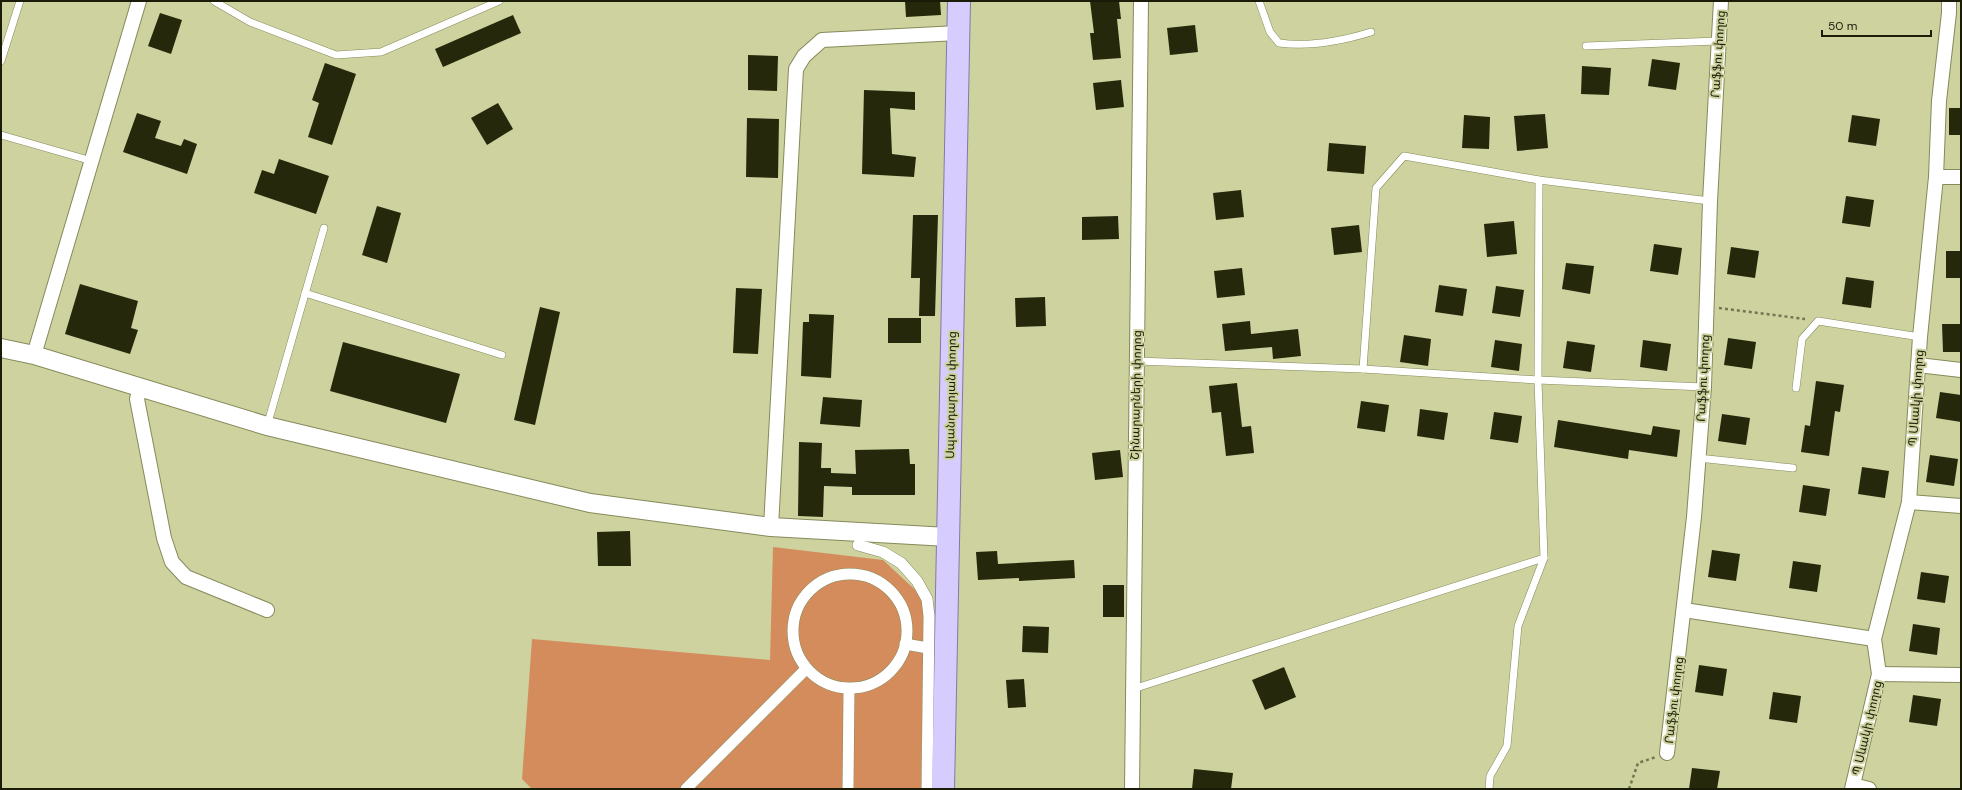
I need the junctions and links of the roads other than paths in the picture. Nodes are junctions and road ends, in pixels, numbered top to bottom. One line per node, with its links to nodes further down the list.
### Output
1 (20, 1): 14 (lane)
2 (139, 1): 16 (street)
3 (214, 1): 4 (lane)
4 (498, 1)
5 (959, 1): 11 (main road, Սպանդարյան փողոց)
6 (1141, 1): 27 (street, Շինարարների փողոց)
7 (1259, 1): 10 (lane)
8 (1721, 1): 12 (street, Րաֆֆու փողոց)
9 (1953, 9): 17 (street, Պ Սևակի փողոց)
10 (1371, 32)
11 (958, 33): 40 (street); 41 (main road, Սպանդարյան փողոց)
12 (1718, 41): 13 (lane); 20 (street, Րաֆֆու փողոց)
13 (1586, 46)
14 (1, 61)
15 (1, 135): 16 (lane)
16 (92, 161): 25 (street)
17 (1936, 177): 18 (street); 23 (street, Պ Սևակի փողոց)
18 (1961, 177)
19 (1539, 180): 20 (lane); 29 (lane); 31 (lane)
20 (1710, 201): 33 (street, Րաֆֆու փողոց)
21 (324, 228): 22 (lane)
22 (305, 293): 26 (lane); 35 (lane)
23 (1920, 337): 28 (street, Պ Սևակի փողոց); 34 (lane)
24 (1, 348): 25 (street)
25 (34, 355): 32 (street)
26 (502, 355)
27 (1136, 361): 29 (lane); 53 (street, Շինարարների փողոց)
28 (1918, 365): 30 (street); 38 (street, Պ Սևակի փողոց)
29 (1363, 369): 31 (lane)
30 (1961, 370)
31 (1538, 380): 33 (lane); 43 (lane)
32 (140, 387): 35 (street); 44 (street)
33 (1704, 387): 36 (street, Րաֆֆու փողոց)
34 (1796, 388)
35 (267, 426): 40 (street)
36 (1698, 458): 37 (lane); 45 (street, Րաֆֆու փողոց)
37 (1793, 468)
38 (1909, 502): 39 (street); 46 (street, Պ Սևակի փողոց)
39 (1961, 506)
40 (771, 527): 41 (street)
41 (948, 537): 59 (main road, Սպանդարյան փողոց)
42 (858, 544): 48 (street)
43 (1544, 558): 53 (lane); 61 (lane)
44 (267, 610)
45 (1684, 610): 46 (street); 54 (street, Րաֆֆու փողոց)
46 (1874, 639): 50 (street, Պ Սևակի փողոց)
47 (905, 644): 48 (street); 49 (street); 52 (street)
48 (928, 648): 58 (street)
49 (806, 669): 52 (street); 56 (street)
50 (1879, 674): 51 (street); 55 (street, Պ Սևակի փողոց)
51 (1961, 675)
52 (849, 689): 57 (street)
53 (1133, 689): 60 (street, Շինարարների փողոց)
54 (1668, 753)
55 (1853, 787): 62 (street)
56 (686, 789)
57 (848, 789)
58 (927, 789)
59 (943, 789)
60 (1132, 789)
61 (1489, 789)
62 (1869, 789)

